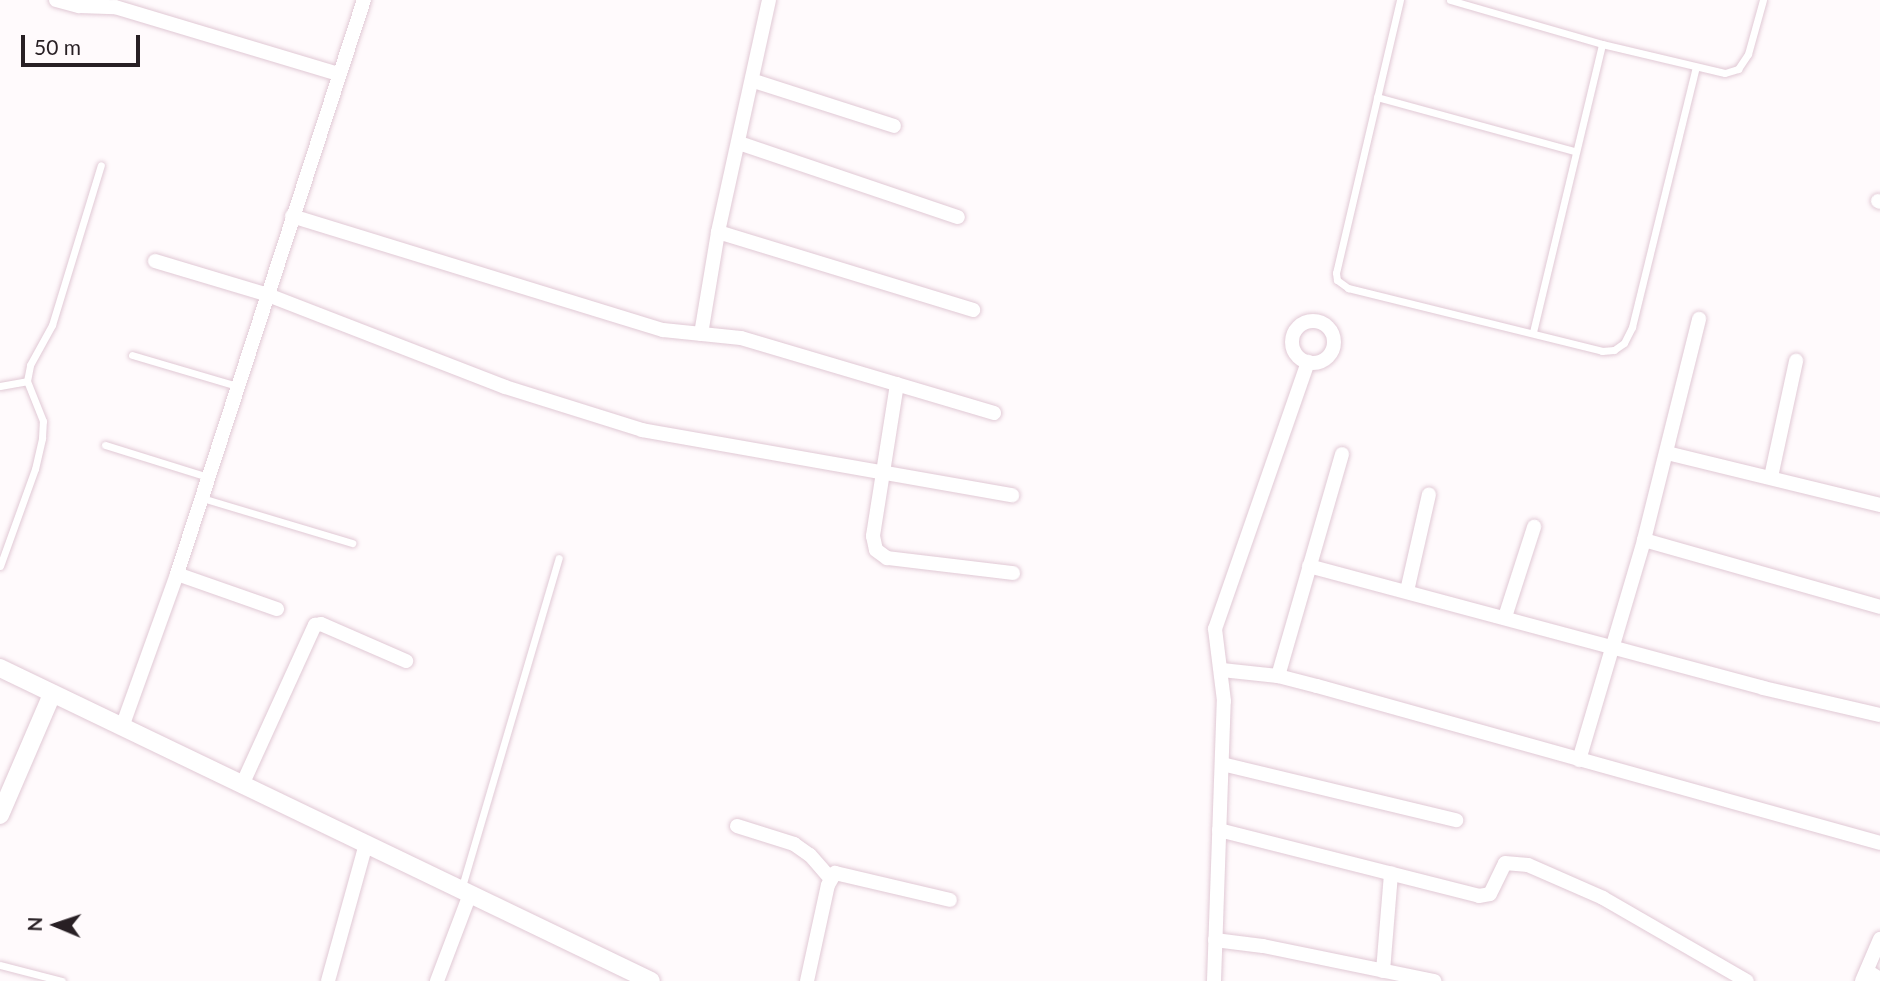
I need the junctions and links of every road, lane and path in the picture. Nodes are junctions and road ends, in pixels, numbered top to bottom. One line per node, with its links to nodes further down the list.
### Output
1 (56, 0): 9 (street)
2 (364, 0): 9 (street)
3 (1400, 0): 11 (lane)
4 (1450, 0): 7 (lane)
5 (1763, 0): 8 (lane)
6 (767, 1): 10 (street)
7 (1602, 44): 8 (lane); 14 (lane)
8 (1696, 68): 23 (lane)
9 (339, 74): 16 (street)
10 (754, 81): 12 (street); 13 (street)
11 (1377, 97): 14 (lane); 23 (lane)
12 (894, 126)
13 (739, 143): 17 (street); 18 (street)
14 (1575, 150): 23 (lane)
15 (101, 165): 28 (lane)
16 (292, 216): 20 (street); 24 (street)
17 (958, 217)
18 (718, 232): 21 (street); 24 (street)
19 (155, 261): 20 (street)
20 (268, 295): 31 (street); 36 (street)
21 (973, 310)
22 (1699, 319): 34 (street)
23 (1533, 332)
24 (701, 334): 29 (street)
25 (132, 355): 31 (lane)
26 (1796, 361): 37 (street)
27 (1308, 362): 58 (street)
28 (27, 381): 30 (lane); 47 (lane)
29 (897, 384): 32 (street); 36 (street)
30 (0, 386)
31 (237, 387): 38 (street)
32 (994, 413)
33 (105, 445): 38 (lane)
34 (1667, 453): 37 (street); 44 (street)
35 (1342, 454): 48 (street)
36 (882, 475): 40 (street); 49 (street)
37 (1771, 477): 42 (street)
38 (209, 478): 41 (street)
39 (1429, 494): 51 (street)
40 (1012, 495)
41 (202, 498): 45 (lane); 50 (street)
42 (1880, 505)
43 (1534, 527): 54 (street)
44 (1644, 540): 52 (street); 55 (street)
45 (352, 543)
46 (559, 558): 75 (lane)
47 (0, 566)
48 (1309, 566): 51 (street); 59 (street)
49 (1013, 573)
50 (177, 574): 53 (street); 62 (street)
51 (1407, 591): 54 (street)
52 (1880, 607)
53 (277, 609)
54 (1505, 617): 55 (street)
55 (1613, 646): 61 (street); 63 (street)
56 (406, 661): 66 (street)
57 (0, 668): 60 (street)
58 (1222, 670): 59 (street); 64 (street)
59 (1278, 676): 63 (street)
60 (52, 694): 62 (street); 65 (street)
61 (1880, 715)
62 (122, 727): 66 (street)
63 (1578, 760): 71 (street)
64 (1222, 764): 68 (street); 70 (street)
65 (6, 781): 67 (street)
66 (242, 785): 72 (street)
67 (0, 815)
68 (1456, 820)
69 (737, 826): 74 (street)
70 (1219, 830): 73 (street); 78 (street)
71 (1880, 843)
72 (366, 844): 75 (street); 84 (street)
73 (1391, 873): 80 (street); 90 (street)
74 (830, 878): 76 (street); 87 (street)
75 (465, 892): 85 (street); 86 (street)
76 (950, 900)
77 (1880, 939): 81 (street)
78 (1215, 940): 80 (street); 88 (street)
79 (0, 965): 83 (lane)
80 (1383, 971): 89 (street)
81 (1864, 976): 82 (street)
82 (1880, 979)
83 (62, 981)
84 (328, 981)
85 (437, 981)
86 (651, 981)
87 (807, 981)
88 (1214, 981)
89 (1434, 981)
90 (1747, 981)

